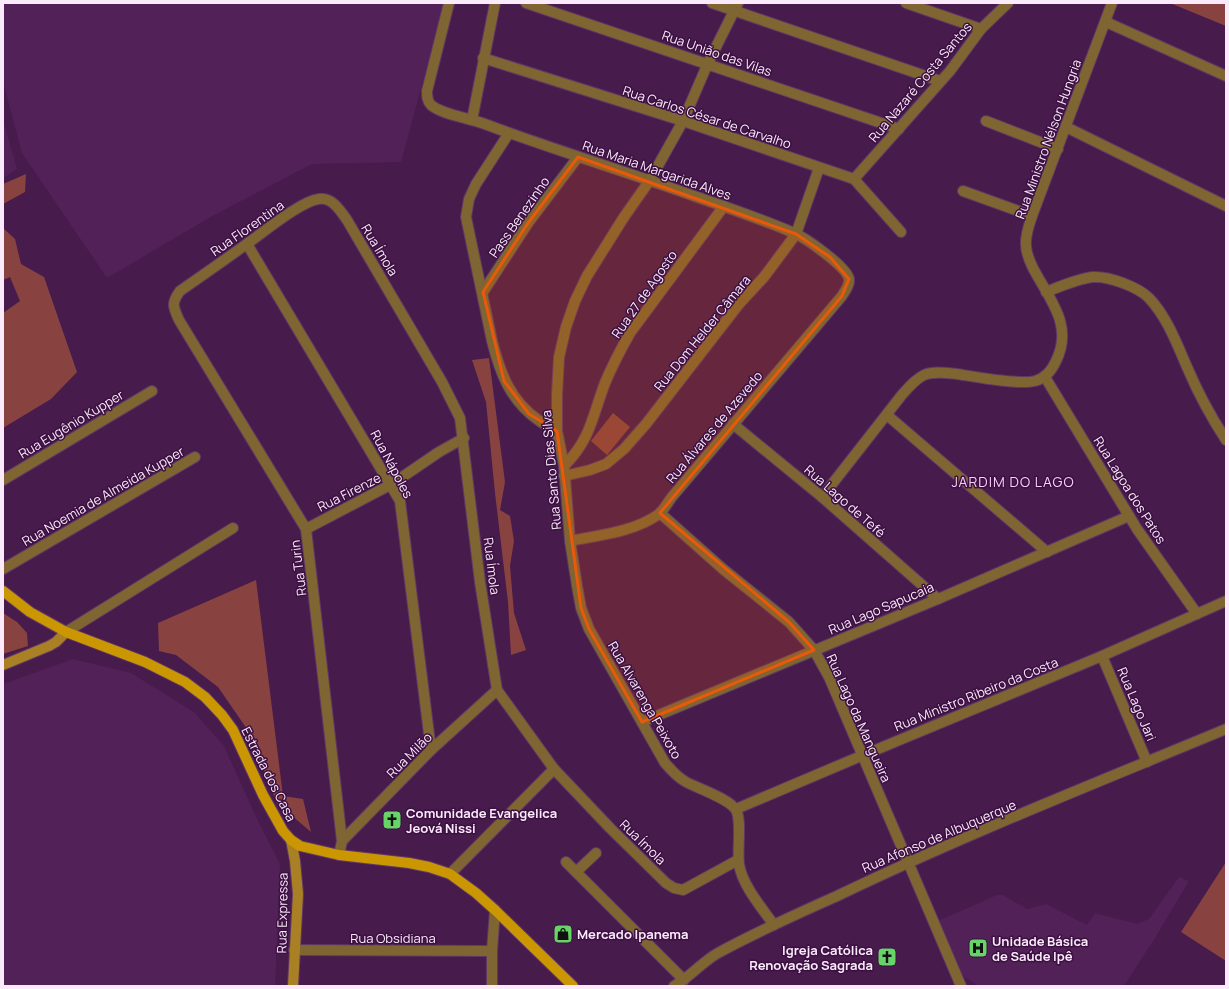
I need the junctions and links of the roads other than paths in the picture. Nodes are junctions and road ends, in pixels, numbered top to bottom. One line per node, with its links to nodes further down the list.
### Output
1 (449, 3): 15 (street, Rua Maria Margarida Alves)
2 (495, 3): 11 (street)
3 (526, 3): 12 (street, Rua União das Vilas)
4 (712, 3): 8 (street)
5 (906, 3): 10 (street)
6 (1008, 3): 10 (street, Rua Nazaré Costa Santos)
7 (1112, 3): 9 (street, Rua Ministro Nélson Hungria)
8 (736, 7): 12 (street, Rua Santo Dias Silva); 14 (street)
9 (1106, 22): 13 (street); 18 (street, Rua Ministro Nélson Hungria)
10 (981, 29): 14 (street, Rua Nazaré Costa Santos)
11 (483, 58): 15 (street); 16 (street, Rua Carlos César de Carvalho)
12 (708, 63): 16 (street, Rua Santo Dias Silva); 19 (street, Rua União das Vilas)
13 (1226, 76)
14 (940, 81): 19 (street, Rua Nazaré Costa Santos)
15 (472, 120): 20 (street, Rua Maria Margarida Alves)
16 (682, 121): 23 (street, Rua Carlos César de Carvalho); 25 (street, Rua Santo Dias Silva)
17 (986, 121): 21 (street)
18 (1066, 127): 21 (street, Rua Ministro Nélson Hungria); 29 (street)
19 (899, 129): 24 (street, Rua Nazaré Costa Santos)
20 (509, 133): 22 (street, Rua Maria Margarida Alves); 36 (street)
21 (1058, 149): 30 (street, Rua Ministro Nélson Hungria)
22 (578, 157): 25 (street, Rua Maria Margarida Alves); 36 (street, Pass Benezinho)
23 (819, 168): 24 (street, Rua Carlos César de Carvalho); 32 (street, Rua Dom Helder Câmara)
24 (854, 179): 31 (street, Rua Carlos César de Carvalho)
25 (650, 180): 28 (street, Rua Maria Margarida Alves); 42 (street, Rua Santo Dias Silva)
26 (963, 191): 30 (street)
27 (334, 203): 33 (street, Rua Florentina); 43 (street, Rua Ímola)
28 (724, 206): 32 (street, Rua Maria Margarida Alves); 46 (street, Rua 27 de Agosto)
29 (1226, 206)
30 (1032, 216): 37 (street, Rua Ministro Nélson Hungria)
31 (901, 232)
32 (796, 234): 34 (street, Rua Maria Margarida Alves); 47 (street, Rua Dom Helder Câmara)
33 (247, 244): 35 (street, Rua Florentina); 49 (street, Rua Nápoles)
34 (849, 285): 41 (street, Rua Álvares de Azevedo)
35 (180, 291): 54 (street, Rua Turin)
36 (483, 292): 42 (street)
37 (1046, 292): 38 (street, Rua Ministro Nélson Hungria); 44 (street)
38 (1045, 377): 40 (street); 52 (street, Rua Lagoa dos Patos)
39 (152, 391): 48 (street, Rua Eugênio Kupper)
40 (887, 415): 50 (street); 56 (street)
41 (733, 424): 50 (street, Rua Lago de Tefé); 51 (street, Rua Álvares de Azevedo)
42 (557, 431): 46 (street, Rua Santo Dias Silva)
43 (464, 438): 49 (street, Rua Firenze); 66 (street, Rua Ímola)
44 (1226, 440)
45 (194, 458): 57 (street, Rua Noemia de Almeida Kupper)
46 (564, 466): 47 (street, Rua Santo Dias Silva)
47 (564, 476): 55 (street, Rua Santo Dias Silva)
48 (3, 480)
49 (392, 484): 54 (street, Rua Firenze); 69 (street, Rua Nápoles)
50 (822, 497): 59 (street, Rua Lago de Tefé)
51 (660, 513): 55 (street, Rua Álvares de Azevedo); 63 (street, Rua Lago da Mangueira)
52 (1129, 516): 56 (street, Rua Lago Sapucaia); 61 (street, Rua Lagoa dos Patos)
53 (233, 528): 62 (street)
54 (306, 528): 75 (street, Rua Turin)
55 (570, 540): 67 (street, Rua Alvarenga Peixoto)
56 (1046, 552): 59 (street, Rua Lago Sapucaia)
57 (3, 570)
58 (3, 591): 62 (main road, Estrada dos Casa)
59 (938, 598): 63 (street, Rua Lago Sapucaia)
60 (1226, 601): 61 (street, Rua Ministro Ribeiro da Costa)
61 (1197, 614): 64 (street, Rua Ministro Ribeiro da Costa)
62 (66, 632): 65 (street); 74 (main road, Estrada dos Casa)
63 (814, 650): 67 (street, Rua Lago Sapucaia); 70 (street, Rua Lago da Mangueira)
64 (1102, 656): 70 (street, Rua Ministro Ribeiro da Costa); 71 (street, Rua Lago Jari)
65 (3, 665)
66 (497, 690): 69 (street, Rua Milão); 72 (street, Rua Ímola)
67 (642, 722): 73 (street, Rua Alvarenga Peixoto)
68 (1226, 729): 71 (street, Rua Afonso de Albuquerque)
69 (431, 750): 75 (street, Rua Milão)
70 (861, 756): 73 (street, Rua Ministro Ribeiro da Costa); 80 (street, Rua Lago da Mangueira)
71 (1147, 762): 80 (street, Rua Afonso de Albuquerque)
72 (554, 769): 78 (street, Rua Ímola); 82 (street)
73 (736, 809): 78 (street)
74 (291, 840): 77 (main road, Estrada dos Casa); 85 (street, Rua Expressa)
75 (342, 841): 77 (street, Rua Turin)
76 (596, 853): 81 (street)
77 (340, 855): 82 (main road, Estrada dos Casa)
78 (738, 860): 84 (street)
79 (566, 862): 81 (street)
80 (907, 862): 84 (street, Rua Afonso de Albuquerque); 92 (street, Rua Lago da Mangueira)
81 (576, 872): 87 (street)
82 (450, 874): 83 (main road, Estrada dos Casa)
83 (495, 910): 86 (street); 90 (main road, Estrada dos Casa)
84 (774, 925): 87 (street, Rua Afonso de Albuquerque)
85 (294, 950): 86 (street, Rua Obsidiana); 88 (street, Rua Expressa)
86 (492, 951): 89 (street)
87 (684, 980): 91 (street, Rua Afonso de Albuquerque)
88 (293, 986)
89 (492, 986)
90 (573, 986)
91 (674, 986)
92 (961, 986)

